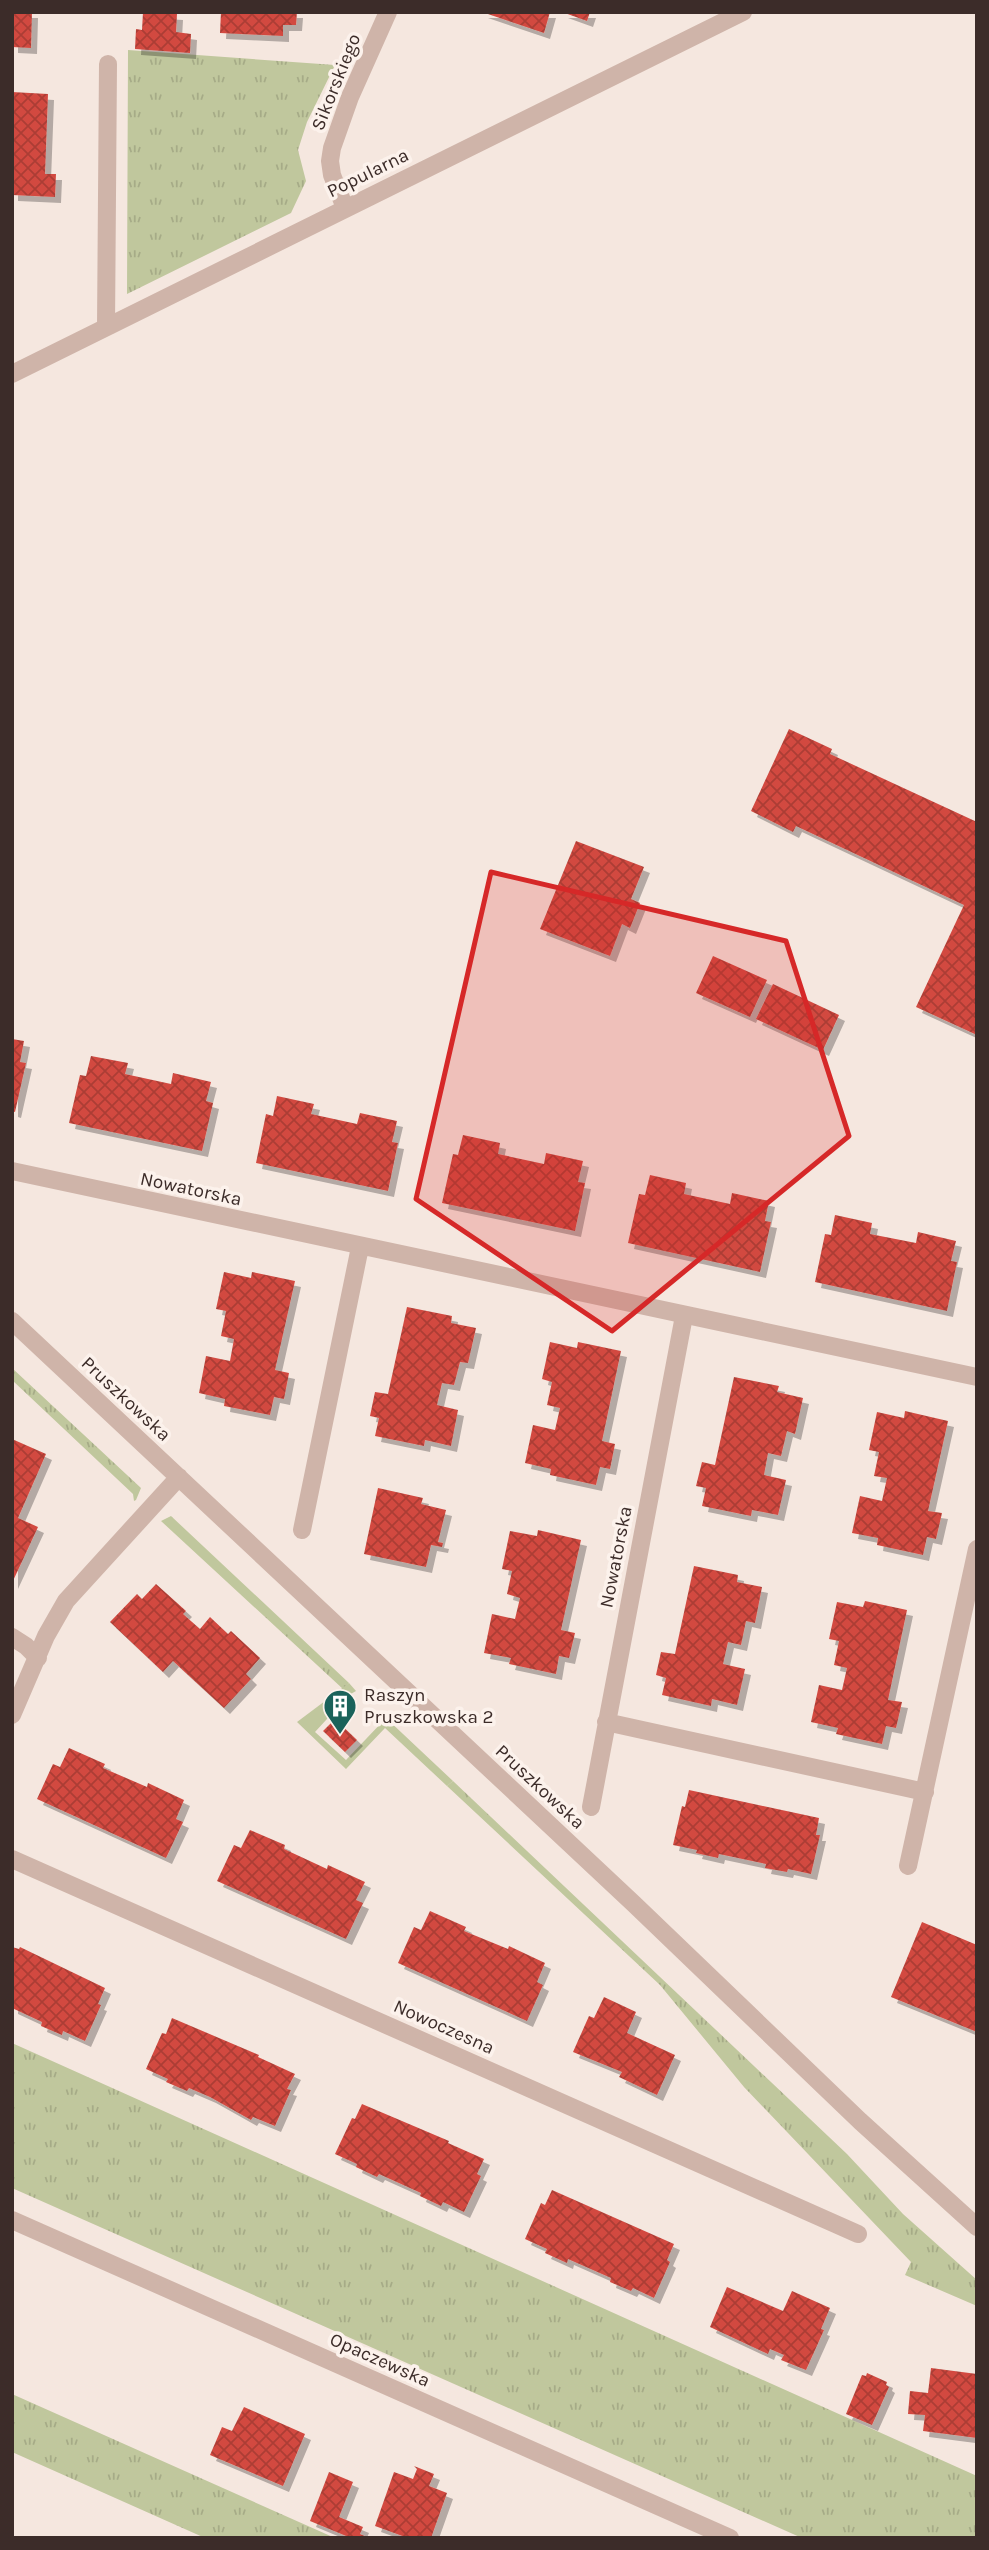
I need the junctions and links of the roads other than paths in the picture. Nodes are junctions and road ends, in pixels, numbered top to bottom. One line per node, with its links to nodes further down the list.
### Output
1 (388, 12): 4 (street, Sikorskiego)
2 (743, 12): 4 (street, Popularna)
3 (108, 64): 5 (street)
4 (345, 208): 5 (street, Popularna)
5 (106, 327): 6 (street, Popularna)
6 (12, 374)
7 (12, 1171): 8 (street, Nowatorska)
8 (360, 1247): 9 (street, Nowatorska); 13 (street)
9 (684, 1316): 11 (street, Nowatorska); 18 (street, Nowatorska)
10 (12, 1321): 12 (street, Pruszkowska)
11 (977, 1377)
12 (179, 1477): 16 (street); 24 (street, Pruszkowska)
13 (302, 1530)
14 (977, 1549): 19 (street)
15 (12, 1637): 16 (street)
16 (37, 1658): 17 (street)
17 (12, 1715)
18 (606, 1722): 19 (street); 20 (street, Nowatorska)
19 (925, 1792): 22 (street)
20 (591, 1807)
21 (12, 1859): 25 (street, Nowoczesna)
22 (908, 1866)
23 (12, 2220): 26 (street, Opaczewska)
24 (977, 2227)
25 (858, 2234)
26 (730, 2538)

